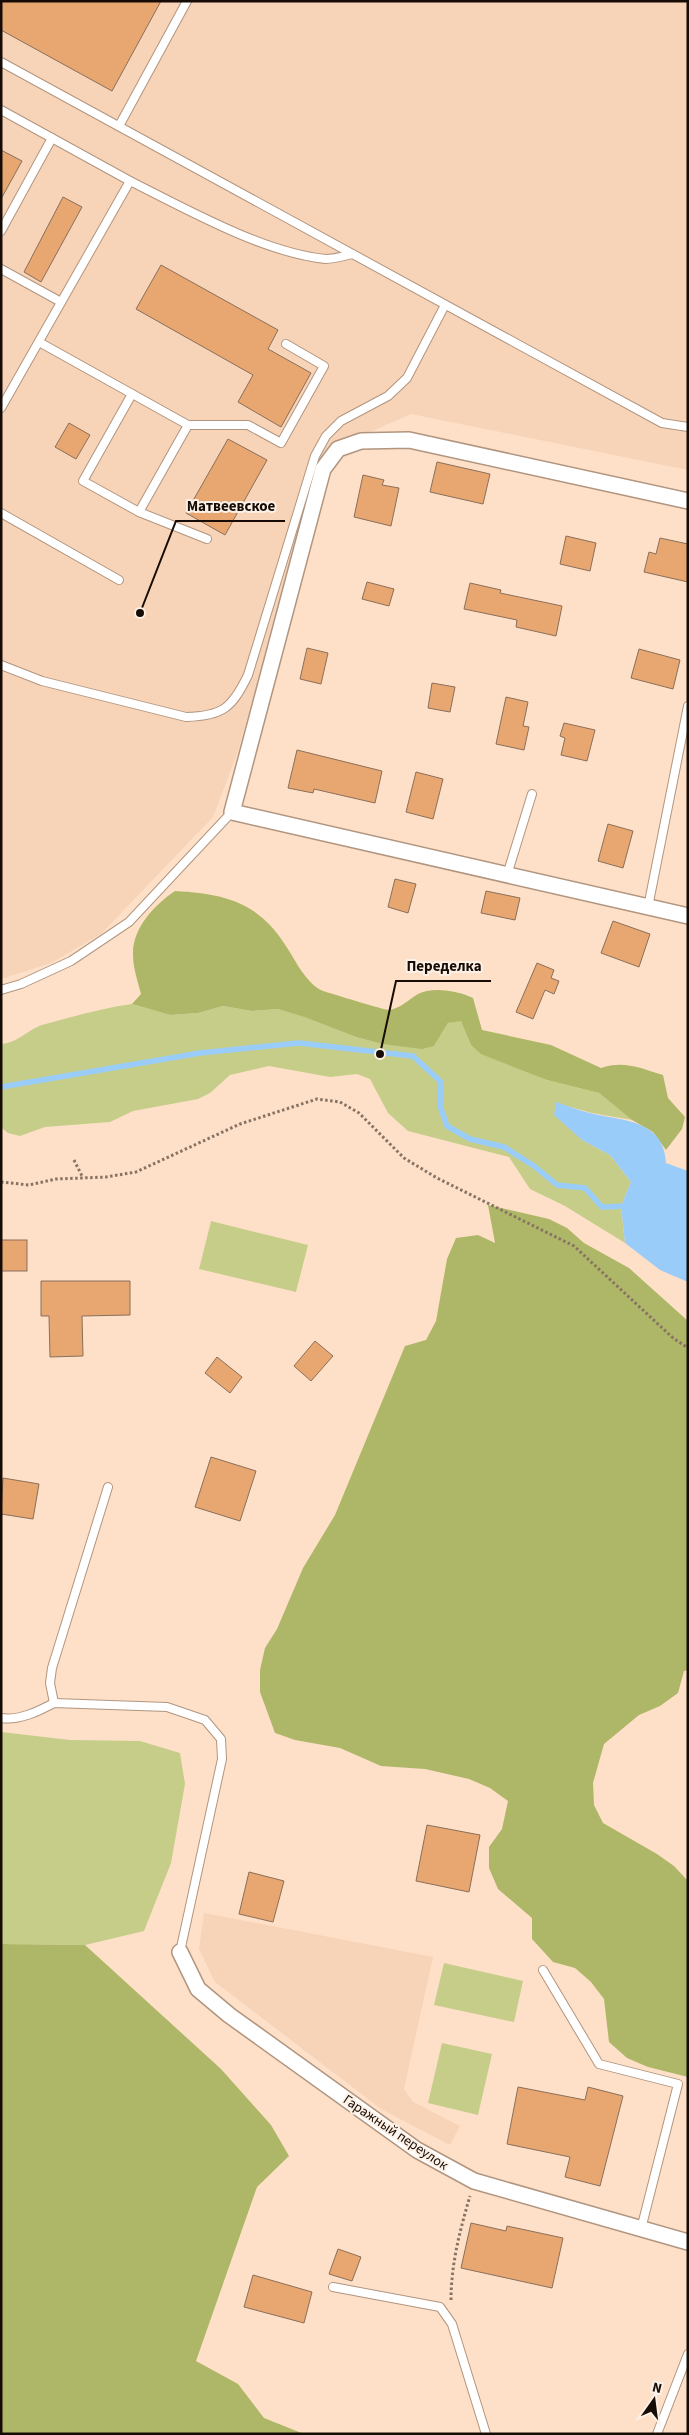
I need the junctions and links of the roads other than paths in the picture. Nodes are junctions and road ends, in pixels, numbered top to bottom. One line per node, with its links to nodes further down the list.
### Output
1 (187, 1): 4 (lane)
2 (1, 62): 4 (lane)
3 (1, 110): 5 (lane)
4 (118, 126): 8 (lane)
5 (52, 138): 6 (lane); 7 (lane)
6 (130, 181): 8 (lane); 10 (lane)
7 (1, 231)
8 (352, 254): 11 (lane)
9 (1, 269): 10 (lane)
10 (61, 302): 12 (lane)
11 (446, 305): 17 (lane); 23 (lane)
12 (39, 342): 14 (lane); 15 (lane)
13 (286, 344): 16 (lane)
14 (132, 394): 16 (lane); 19 (lane)
15 (1, 408)
16 (188, 425): 19 (lane)
17 (688, 428)
18 (688, 500): 26 (street)
19 (139, 512): 21 (lane)
20 (1, 513): 22 (lane)
21 (207, 539)
22 (119, 580)
23 (1, 665)
24 (688, 706): 28 (lane)
25 (532, 794): 27 (lane)
26 (232, 812): 27 (street); 30 (lane)
27 (507, 875): 28 (street)
28 (648, 906): 29 (street)
29 (688, 916)
30 (1, 990)
31 (108, 1487): 32 (lane)
32 (54, 1703): 33 (lane); 34 (lane)
33 (1, 1718)
34 (180, 1952): 38 (street, Гаражный переулок)
35 (544, 1970): 36 (lane)
36 (678, 2084): 37 (lane); 38 (lane)
37 (688, 2086)
38 (642, 2229): 39 (street, Гаражный переулок)
39 (688, 2242)
40 (333, 2287): 42 (lane)
41 (688, 2354): 43 (lane)
42 (486, 2434)
43 (657, 2434)

